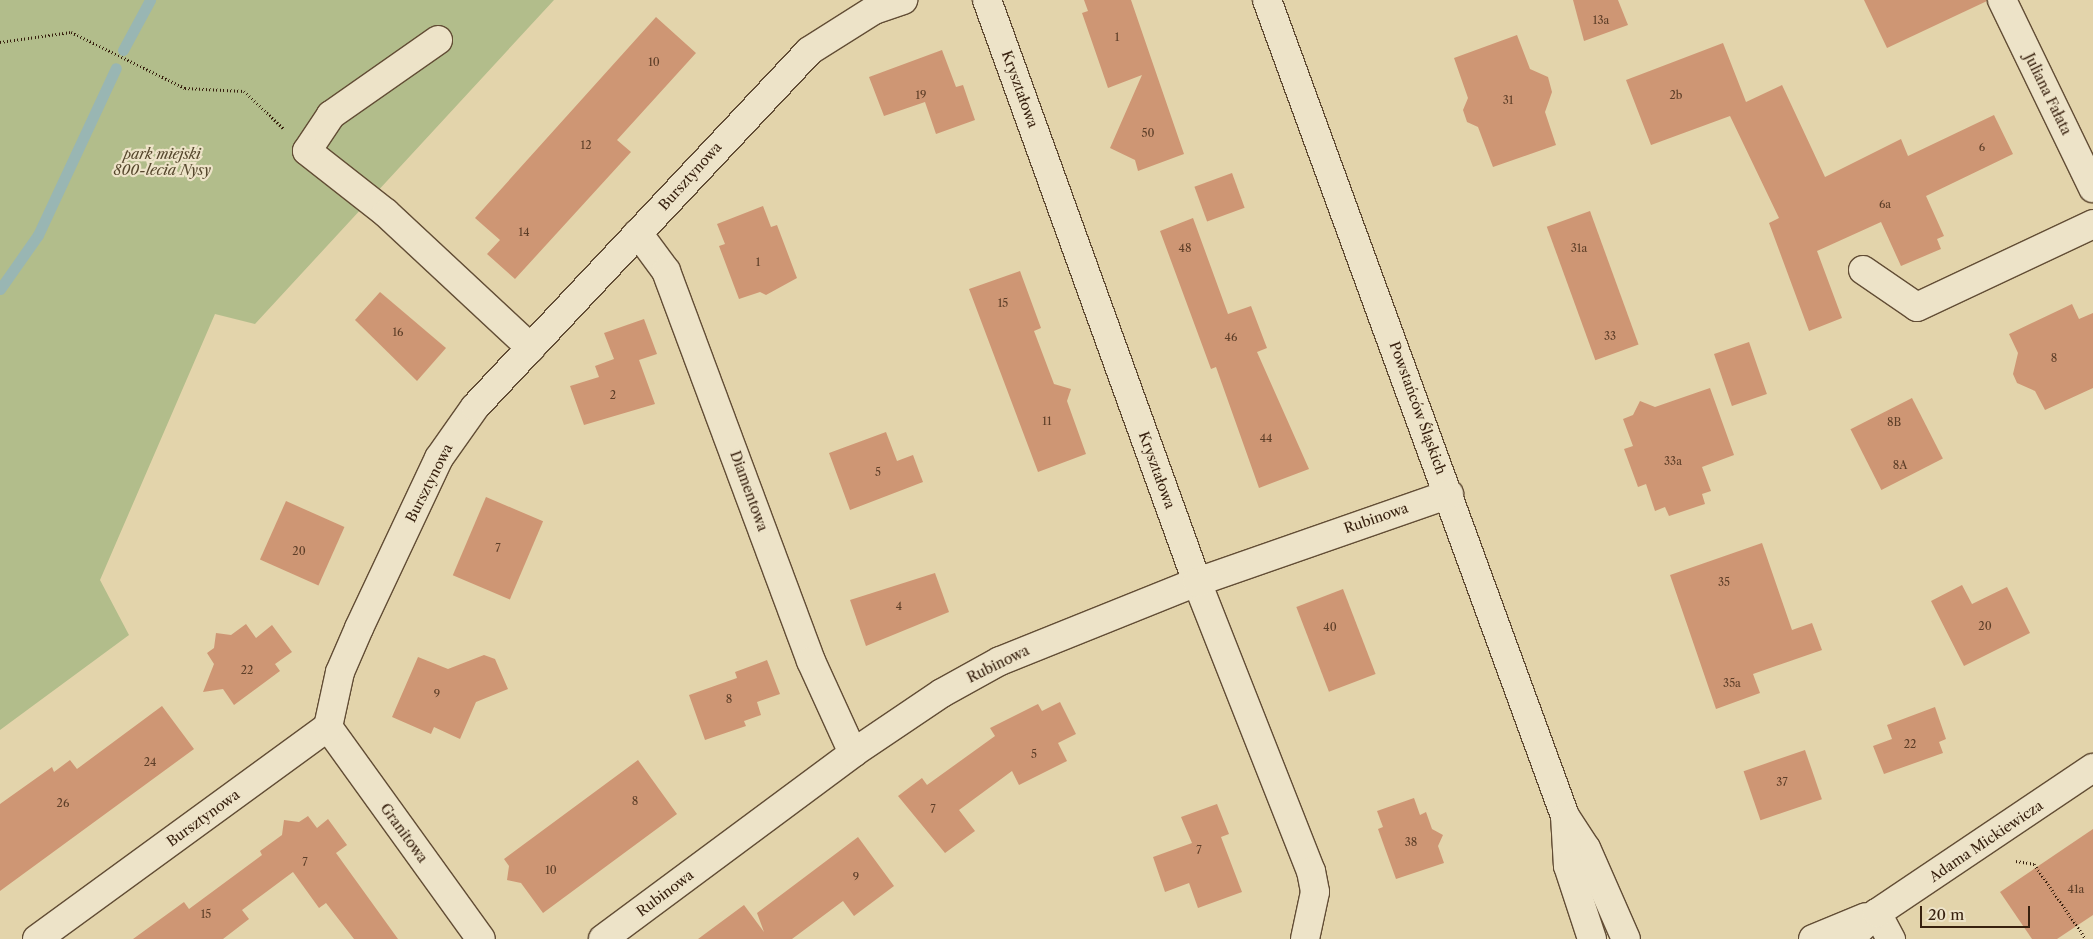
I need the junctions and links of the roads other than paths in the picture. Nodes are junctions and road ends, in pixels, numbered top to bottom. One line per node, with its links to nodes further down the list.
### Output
1 (903, 0): 8 (street, Bursztynowa)
2 (988, 0): 12 (street, Kryształowa)
3 (1267, 0): 11 (street, Powstańców Śląskich)
4 (2002, 0): 6 (street, Juliana Fałata)
5 (438, 40): 10 (street)
6 (2093, 188)
7 (2093, 224): 9 (street)
8 (638, 233): 10 (street, Bursztynowa); 14 (street, Diamentowa)
9 (1863, 270)
10 (531, 348): 13 (street, Bursztynowa)
11 (1449, 494): 12 (street, Rubinowa); 16 (street, Powstańców Śląskich)
12 (1197, 582): 14 (street, Rubinowa); 21 (street, Kryształowa)
13 (328, 727): 18 (street, Bursztynowa); 19 (street, Granitowa)
14 (853, 753): 20 (street, Rubinowa)
15 (2093, 768): 17 (street, Adama Mickiewicza)
16 (1565, 816): 22 (street, Powstańców Śląskich); 23 (street, Powstańców Śląskich)
17 (1877, 913): 24 (street, Adama Mickiewicza); 25 (street, Adama Mickiewicza); 26 (street)
18 (37, 939)
19 (481, 939)
20 (603, 939)
21 (1305, 939)
22 (1592, 939)
23 (1626, 939)
24 (1813, 939)
25 (1849, 939)
26 (1891, 939)

